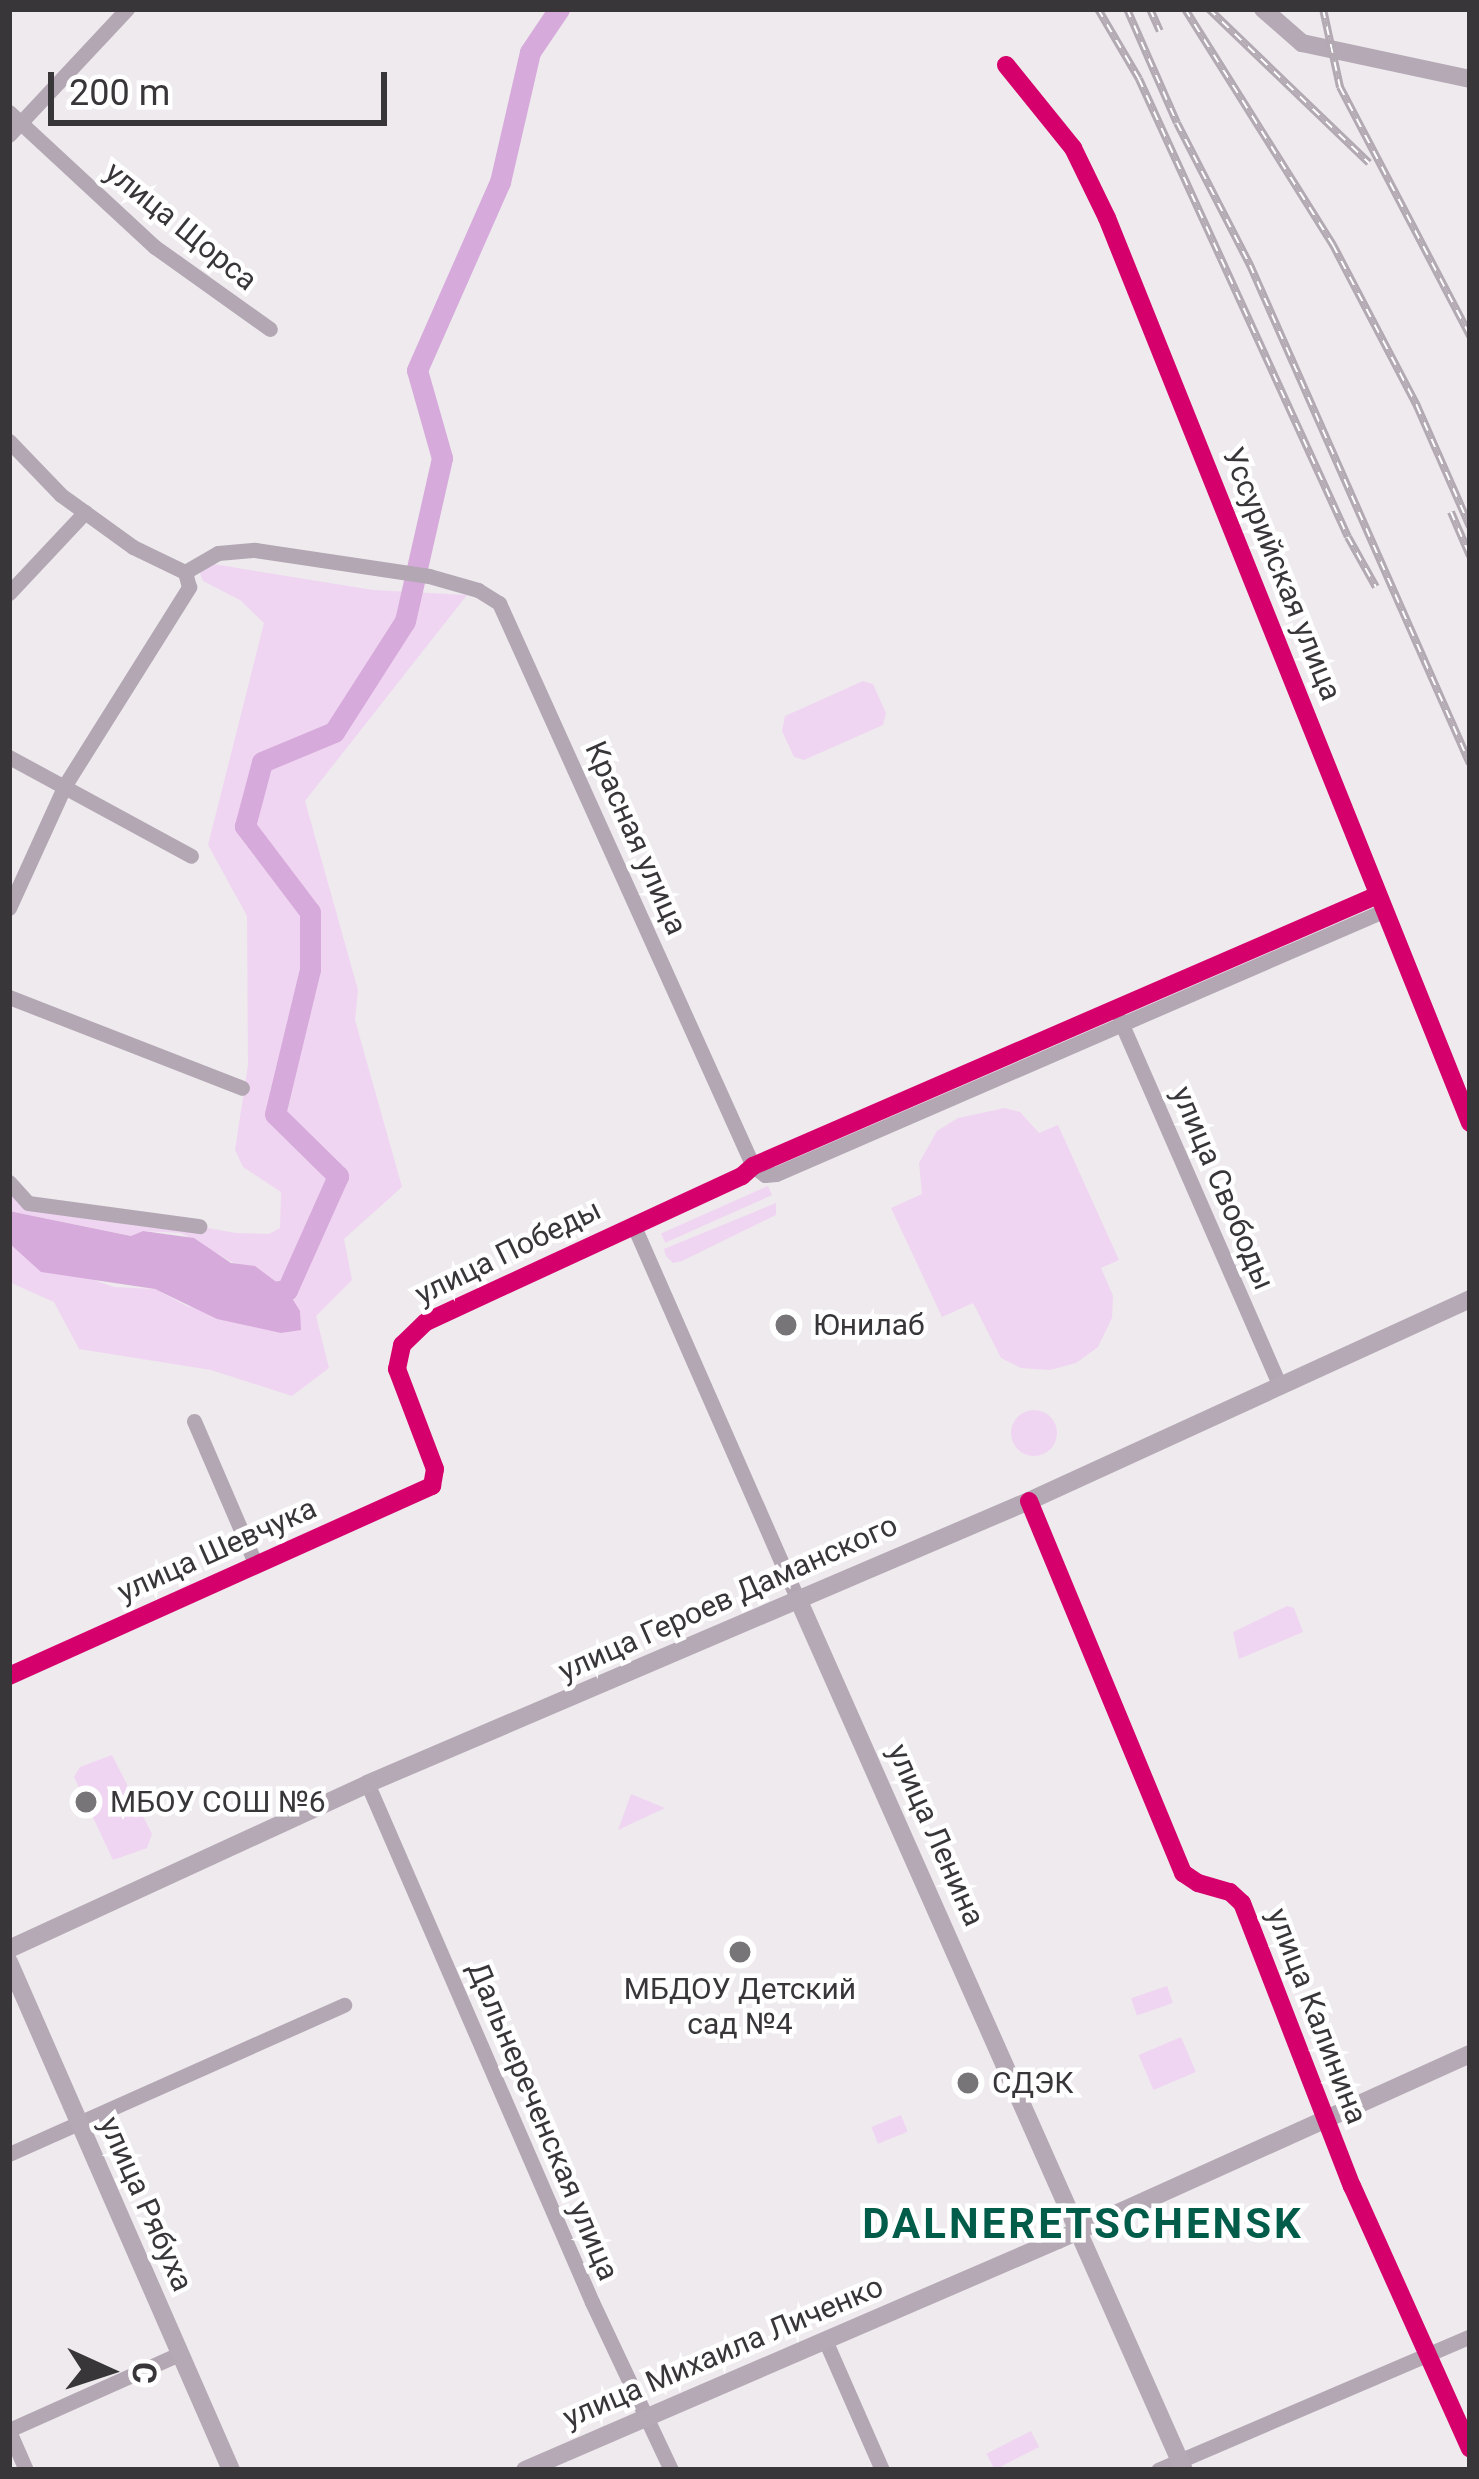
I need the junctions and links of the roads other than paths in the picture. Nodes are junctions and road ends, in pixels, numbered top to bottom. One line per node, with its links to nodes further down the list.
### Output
1 (127, 9): 5 (street)
2 (1263, 9): 4 (main road)
3 (1006, 65): 14 (street, Уссурийская улица)
4 (1470, 79)
5 (13, 123): 6 (street, улица Щорса)
6 (270, 329)
7 (9, 441): 8 (street)
8 (85, 512): 9 (street); 10 (street)
9 (185, 572): 12 (street); 20 (street, Красная улица)
10 (9, 593)
11 (9, 757): 12 (street)
12 (64, 785): 13 (street); 15 (street)
13 (190, 856)
14 (1381, 903): 17 (street); 19 (street, Уссурийская улица)
15 (9, 908)
16 (9, 997): 18 (street)
17 (1120, 1019): 20 (street); 25 (street, улица Свободы)
18 (242, 1088)
19 (1470, 1123)
20 (753, 1166): 22 (street)
21 (9, 1182): 23 (street)
22 (633, 1224): 27 (street, улица Победы); 30 (street, улица Ленина)
23 (199, 1226)
24 (1470, 1299): 25 (main road, улица Героев Даманского)
25 (1280, 1386): 28 (main road, улица Героев Даманского)
26 (194, 1421): 29 (street)
27 (435, 1468): 29 (street, улица Шевчука)
28 (1029, 1501): 30 (main road, улица Героев Даманского); 37 (street, улица Калинина)
29 (256, 1564): 31 (street, улица Шевчука)
30 (798, 1599): 33 (main road, улица Героев Даманского); 40 (main road, улица Ленина)
31 (9, 1676)
32 (371, 1792): 45 (street, Дальнереченская улица)
33 (9, 1949)
34 (9, 1962): 38 (main road, улица Рябуха)
35 (344, 2005): 38 (street)
36 (1470, 2054): 37 (main road, улица Михаила Личенко)
37 (1324, 2118): 40 (main road, улица Михаила Личенко); 44 (street, улица Калинина)
38 (78, 2123): 39 (street); 43 (main road, улица Рябуха)
39 (9, 2154)
40 (1079, 2230): 42 (main road, улица Михаила Личенко); 48 (main road, улица Ленина)
41 (1470, 2336): 44 (street)
42 (825, 2340): 45 (main road, улица Михаила Личенко); 53 (street)
43 (179, 2354): 46 (street); 50 (main road, улица Рябуха)
44 (1427, 2354): 47 (street, улица Калинина); 48 (street)
45 (647, 2416): 51 (main road, улица Михаила Личенко); 52 (street, Дальнереченская улица)
46 (9, 2431): 49 (street)
47 (1470, 2449)
48 (1181, 2465): 54 (street)
49 (26, 2470)
50 (231, 2470)
51 (525, 2470)
52 (671, 2470)
53 (882, 2470)
54 (1158, 2470)

